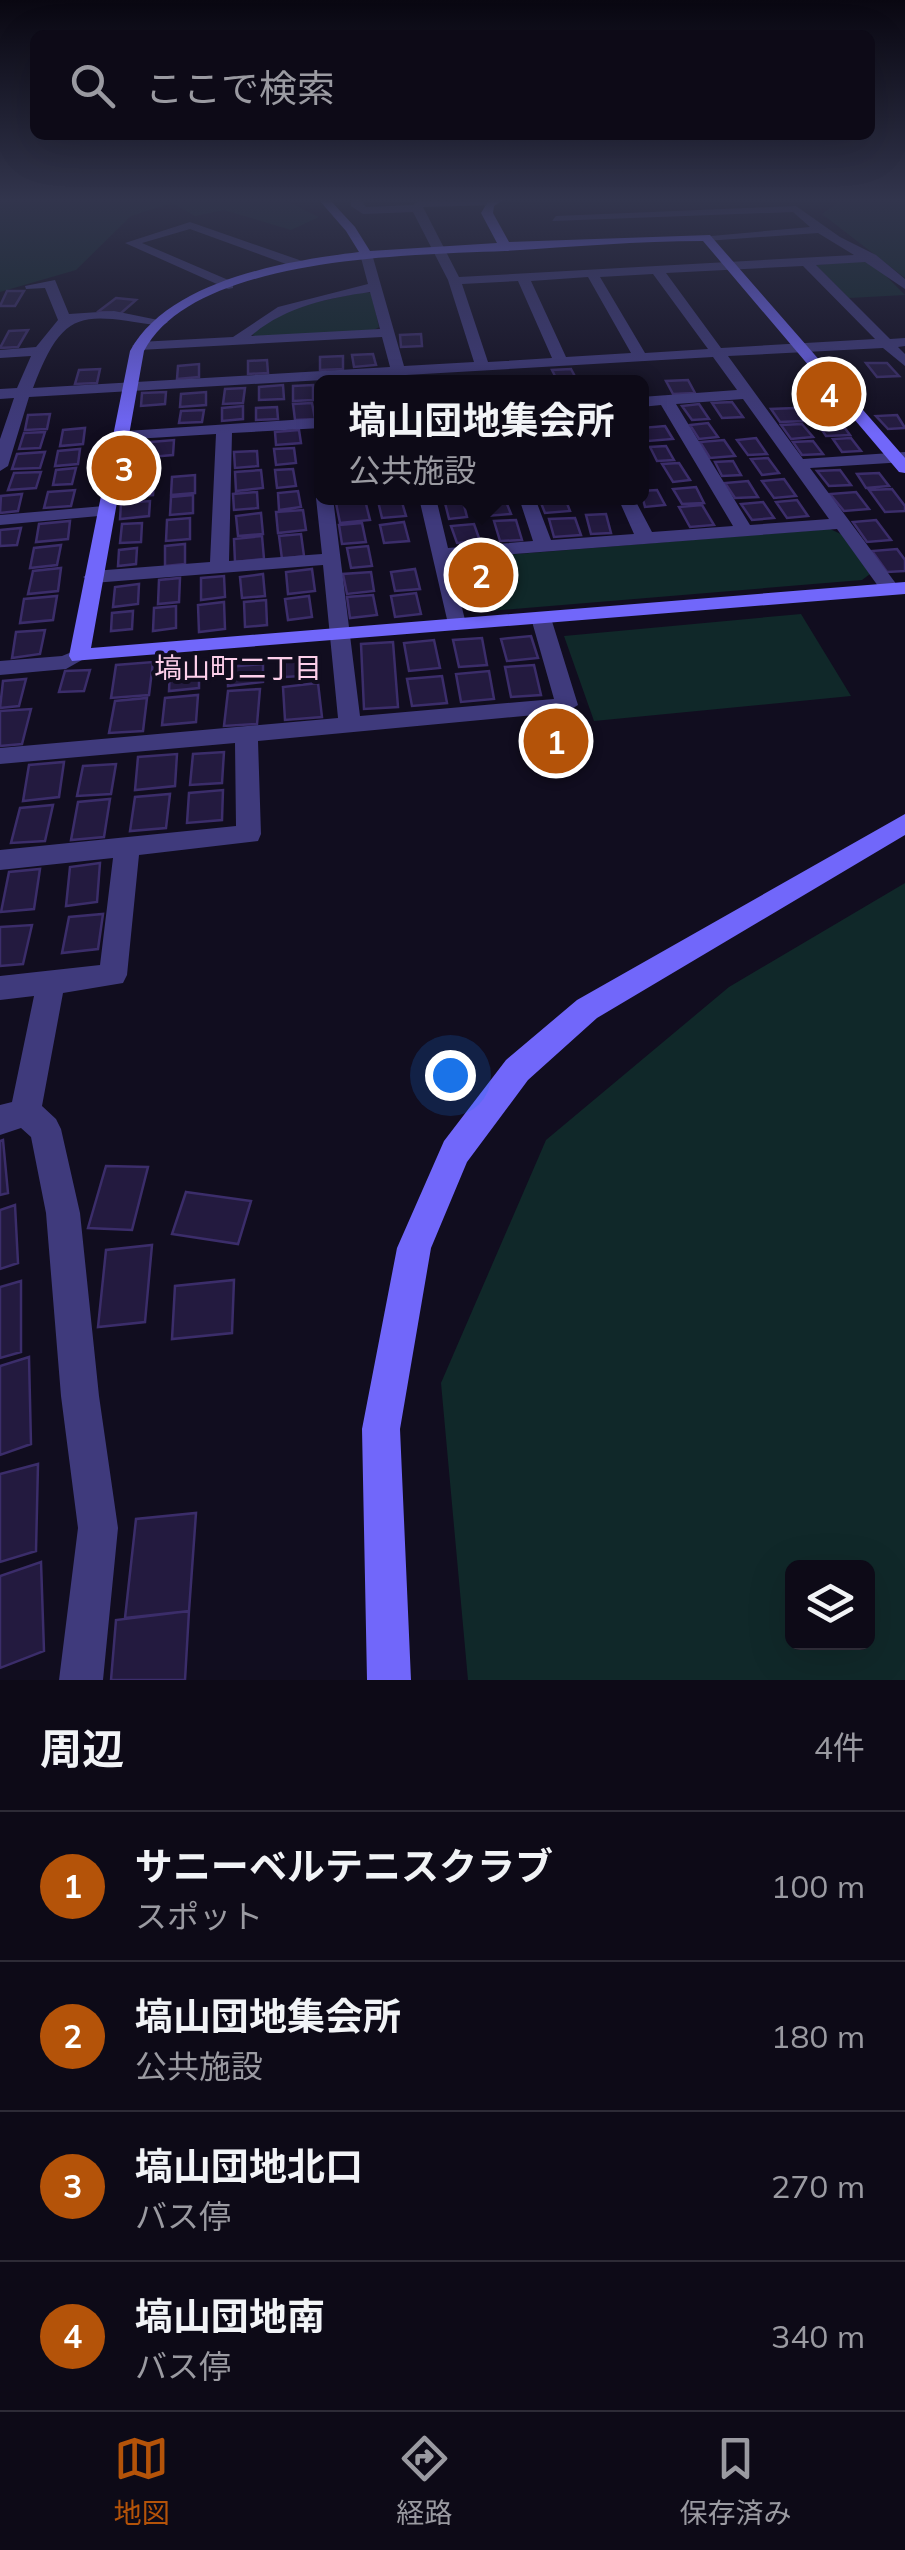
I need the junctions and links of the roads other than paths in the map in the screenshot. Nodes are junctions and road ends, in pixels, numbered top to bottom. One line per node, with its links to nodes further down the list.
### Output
1 (213, 278): 11 (street)
2 (252, 278): 11 (street)
3 (373, 278): 13 (street)
4 (513, 278): 10 (street)
5 (522, 278): 26 (street)
6 (595, 278): 25 (street)
7 (663, 278): 23 (street)
8 (743, 278): 21 (street)
9 (822, 278): 19 (street)
10 (454, 281): 28 (street)
11 (228, 285): 15 (street)
12 (31, 286): 14 (street)
13 (375, 287): 16 (street); 17 (street)
14 (65, 320): 15 (street); 22 (street)
15 (160, 322): 20 (street)
16 (388, 333): 17 (street); 29 (street)
17 (236, 341): 20 (street)
18 (905, 342): 19 (street)
19 (886, 343): 21 (street); 27 (street)
20 (139, 346): 32 (street)
21 (802, 348): 23 (street); 42 (street)
22 (42, 352): 24 (street); 33 (street)
23 (720, 353): 25 (street); 35 (street)
24 (0, 354)
25 (640, 357): 26 (street)
26 (561, 362): 28 (street)
27 (905, 362)
28 (482, 366): 30 (street)
29 (398, 375)
30 (414, 375)
31 (314, 380): 32 (street)
32 (126, 387): 33 (street); 40 (street)
33 (24, 393): 34 (street); 41 (street)
34 (0, 394)
35 (749, 394): 36 (street); 43 (street)
36 (666, 400): 37 (street); 52 (street)
37 (649, 401)
38 (314, 423): 39 (street)
39 (224, 428): 40 (street); 57 (street)
40 (118, 435): 49 (street)
41 (4, 443): 44 (street)
42 (902, 461): 43 (street)
43 (799, 464): 51 (street)
44 (0, 466)
45 (325, 505): 56 (street)
46 (430, 505): 55 (street)
47 (529, 505): 54 (street)
48 (629, 505): 53 (street)
49 (104, 511): 50 (street); 58 (street)
50 (0, 520)
51 (842, 523): 52 (street); 59 (street)
52 (744, 530): 53 (street)
53 (645, 537): 54 (street)
54 (544, 546): 55 (street)
55 (440, 554): 61 (street)
56 (329, 559): 57 (street); 62 (street)
57 (219, 567): 58 (street)
58 (92, 577): 63 (street)
59 (897, 588): 60 (street)
60 (541, 618): 61 (street); 65 (street)
61 (456, 624): 62 (street)
62 (338, 634): 63 (street); 65 (street)
63 (80, 656): 64 (street)
64 (0, 668)
65 (350, 723): 66 (street)
66 (246, 733): 67 (street); 69 (street)
67 (0, 756)
68 (905, 823): 75 (street)
69 (127, 846): 70 (street); 71 (street)
70 (0, 860)
71 (51, 984): 72 (street); 73 (street)
72 (0, 988)
73 (12, 1116): 74 (street)
74 (81, 1680)
75 (388, 1680)

